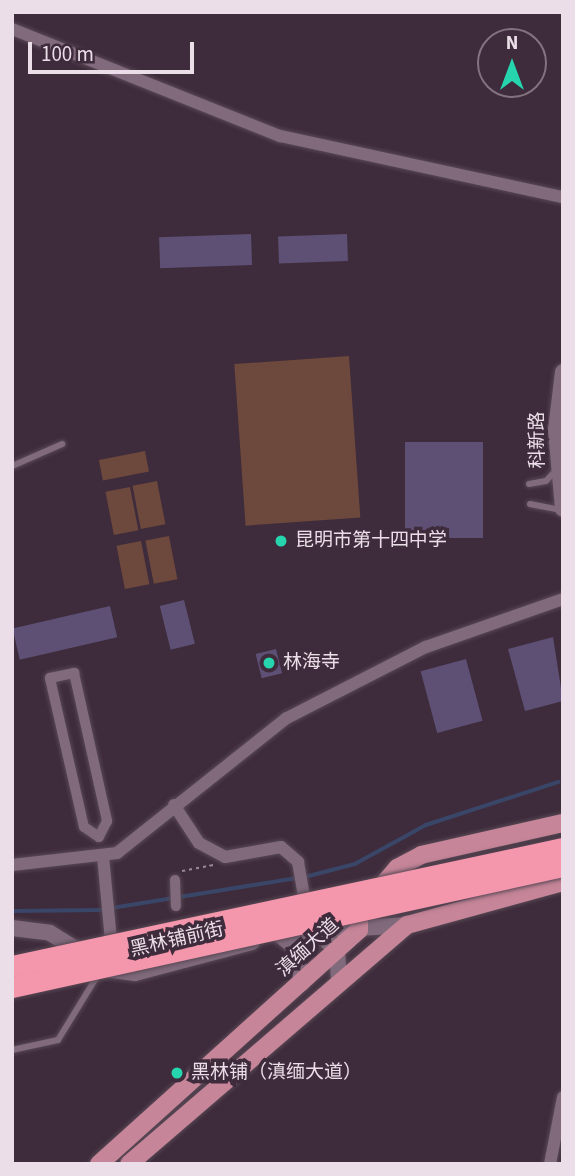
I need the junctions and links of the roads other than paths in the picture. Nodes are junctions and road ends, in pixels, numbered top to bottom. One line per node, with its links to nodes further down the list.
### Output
1 (12, 29): 2 (street)
2 (563, 197)
3 (563, 372): 5 (street, 科新路)
4 (62, 444): 6 (lane)
5 (558, 464): 7 (lane); 9 (street, 科新路)
6 (12, 466)
7 (529, 484)
8 (530, 504): 9 (lane)
9 (563, 511)
10 (563, 599): 11 (street)
11 (174, 805): 15 (street); 23 (street)
12 (563, 823): 21 (main road, 滇缅大道)
13 (99, 837): 13 (street); 15 (street)
14 (563, 848): 27 (highway, bridge)
15 (103, 856): 16 (street); 28 (street)
16 (12, 864)
17 (563, 866): 31 (highway, bridge)
18 (175, 880): 20 (street)
19 (563, 881): 22 (main road)
20 (176, 906)
21 (359, 921): 22 (street); 23 (street); 25 (street); 26 (main road, 滇缅大道)
22 (407, 925): 29 (main road)
23 (310, 926): 25 (street)
24 (12, 928): 28 (street)
25 (277, 933): 26 (street); 28 (street, 黑林铺前街); 30 (street)
26 (337, 950): 29 (street); 30 (main road, 滇缅大道)
27 (12, 966)
28 (108, 970): 32 (lane)
29 (339, 977): 35 (main road)
30 (302, 983): 34 (main road, 滇缅大道)
31 (12, 988)
32 (12, 1050)
33 (563, 1097): 36 (street)
34 (99, 1164)
35 (129, 1164)
36 (550, 1164)

